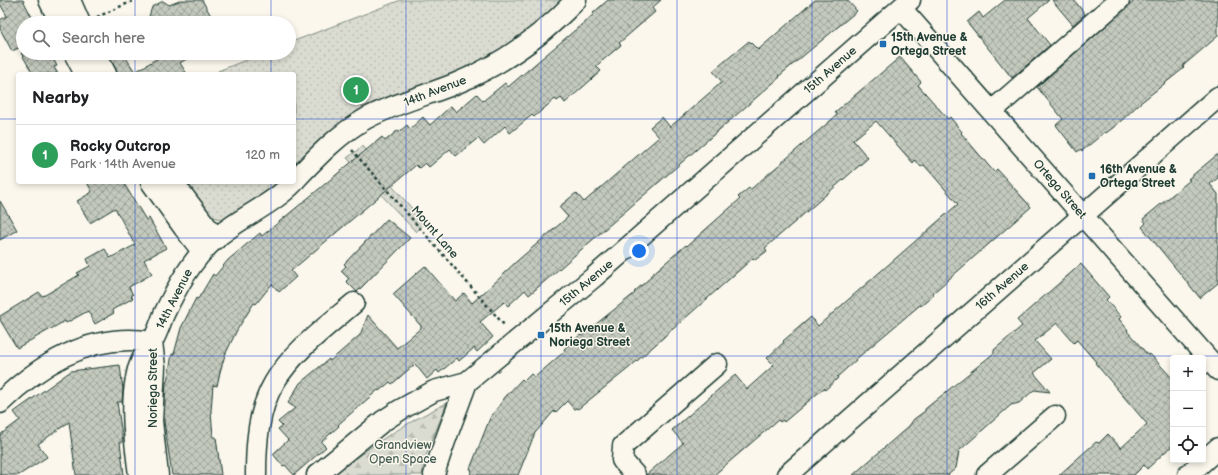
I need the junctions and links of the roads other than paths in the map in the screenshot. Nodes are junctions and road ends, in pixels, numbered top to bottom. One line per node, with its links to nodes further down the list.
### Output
1 (49, 0): 6 (street)
2 (70, 0): 7 (street)
3 (576, 0): 14 (street, 14th Avenue)
4 (1119, 0): 13 (street)
5 (906, 4): 13 (street, Ortega Street); 24 (street, 15th Avenue)
6 (57, 16)
7 (82, 16)
8 (78, 60): 10 (street)
9 (99, 60): 11 (street)
10 (84, 72)
11 (105, 72)
12 (1218, 98): 18 (street, 16th Avenue)
13 (992, 111): 18 (street, Ortega Street)
14 (296, 180)
15 (152, 184): 19 (street)
16 (174, 184): 19 (street)
17 (292, 184): 19 (street, 14th Avenue)
18 (1083, 216): 23 (street, Ortega Street); 34 (street, 16th Avenue)
19 (209, 245): 21 (street, 14th Avenue)
20 (354, 303): 30 (street)
21 (152, 342): 25 (street, 14th Avenue); 28 (street, Noriega Street); 29 (street, Noriega Street)
22 (717, 364): 33 (street)
23 (1218, 370)
24 (467, 382): 31 (street, 15th Avenue); 32 (street)
25 (0, 403)
26 (1055, 416): 35 (street)
27 (1218, 448): 36 (street)
28 (139, 475)
29 (158, 475)
30 (256, 475)
31 (317, 475)
32 (434, 475)
33 (635, 475)
34 (787, 475)
35 (987, 475)
36 (1188, 475)

